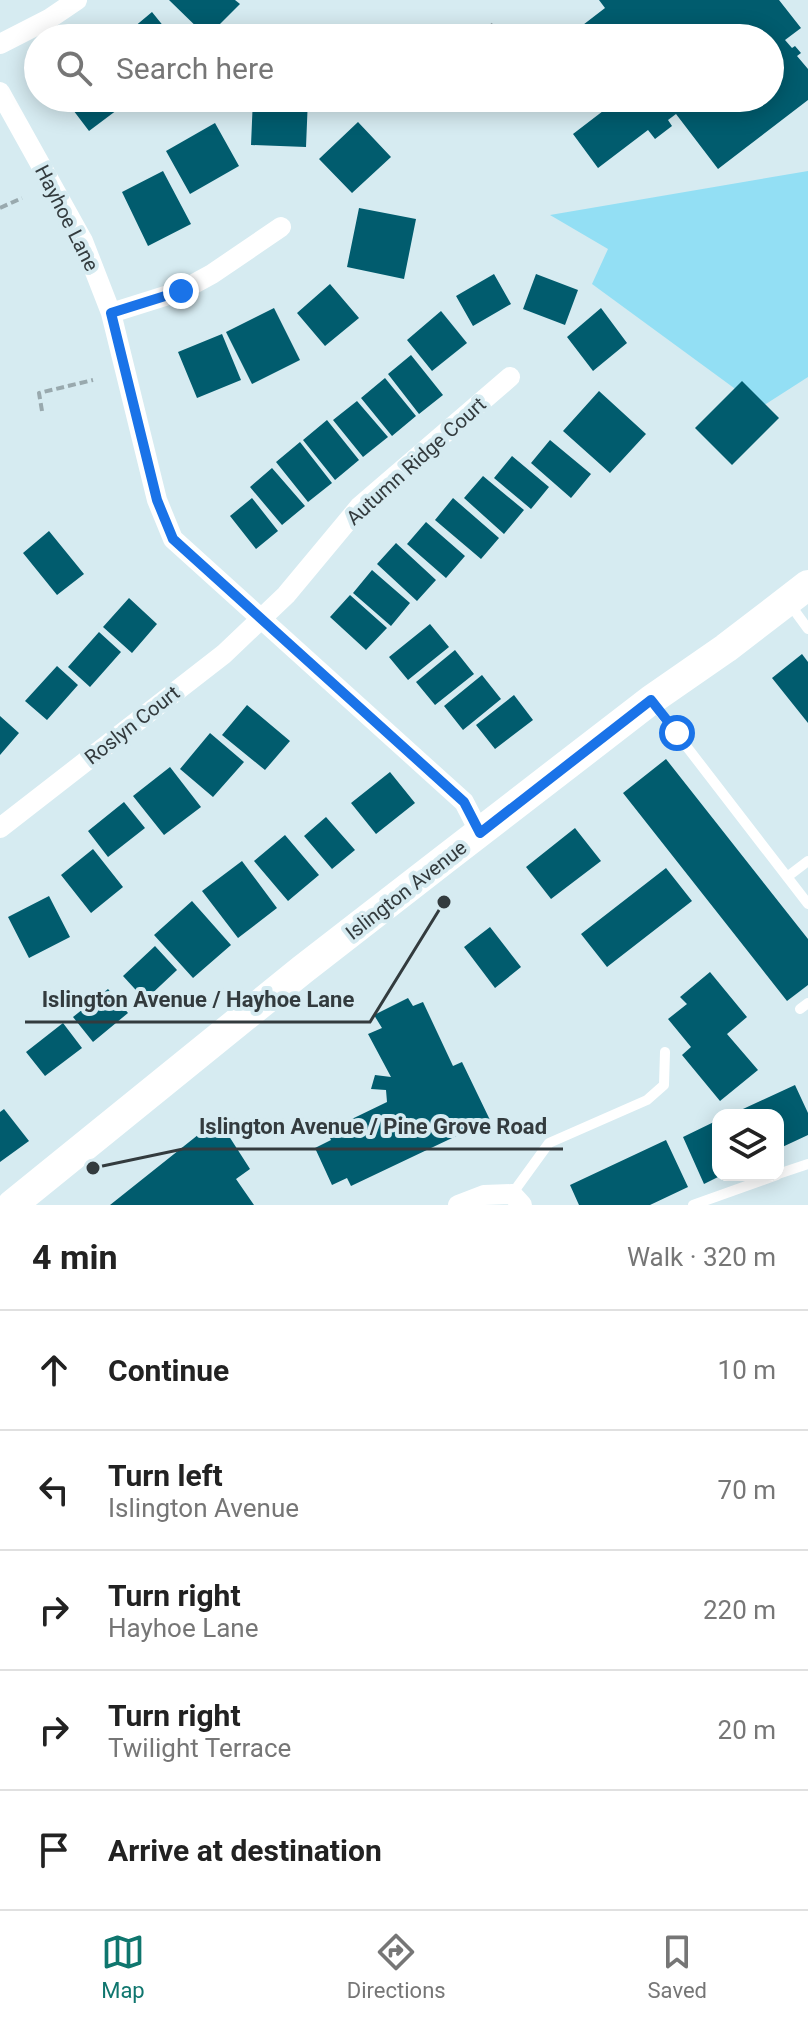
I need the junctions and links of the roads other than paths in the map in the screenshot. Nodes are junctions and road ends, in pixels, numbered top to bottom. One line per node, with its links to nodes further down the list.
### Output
1 (77, 0): 2 (street)
2 (39, 24)
3 (24, 32): 4 (street)
4 (0, 44)
5 (0, 92): 7 (street, Hayhoe Lane)
6 (281, 227): 7 (street)
7 (111, 313): 10 (street, Hayhoe Lane)
8 (510, 377): 10 (street, Autumn Ridge Court)
9 (798, 593): 11 (lane); 12 (main road, Islington Avenue)
10 (262, 620): 13 (street, Roslyn Court); 14 (street, Hayhoe Lane)
11 (808, 629)
12 (651, 700): 14 (main road, Islington Avenue); 16 (lane)
13 (0, 828)
14 (480, 833): 23 (main road, Islington Avenue)
15 (808, 861): 16 (lane)
16 (787, 877): 17 (lane)
17 (808, 904)
18 (665, 1052): 22 (lane)
19 (808, 1164): 20 (lane)
20 (784, 1173)
21 (760, 1181): 25 (lane)
22 (517, 1199): 24 (street)
23 (12, 1205)
24 (458, 1205)
25 (693, 1205)

